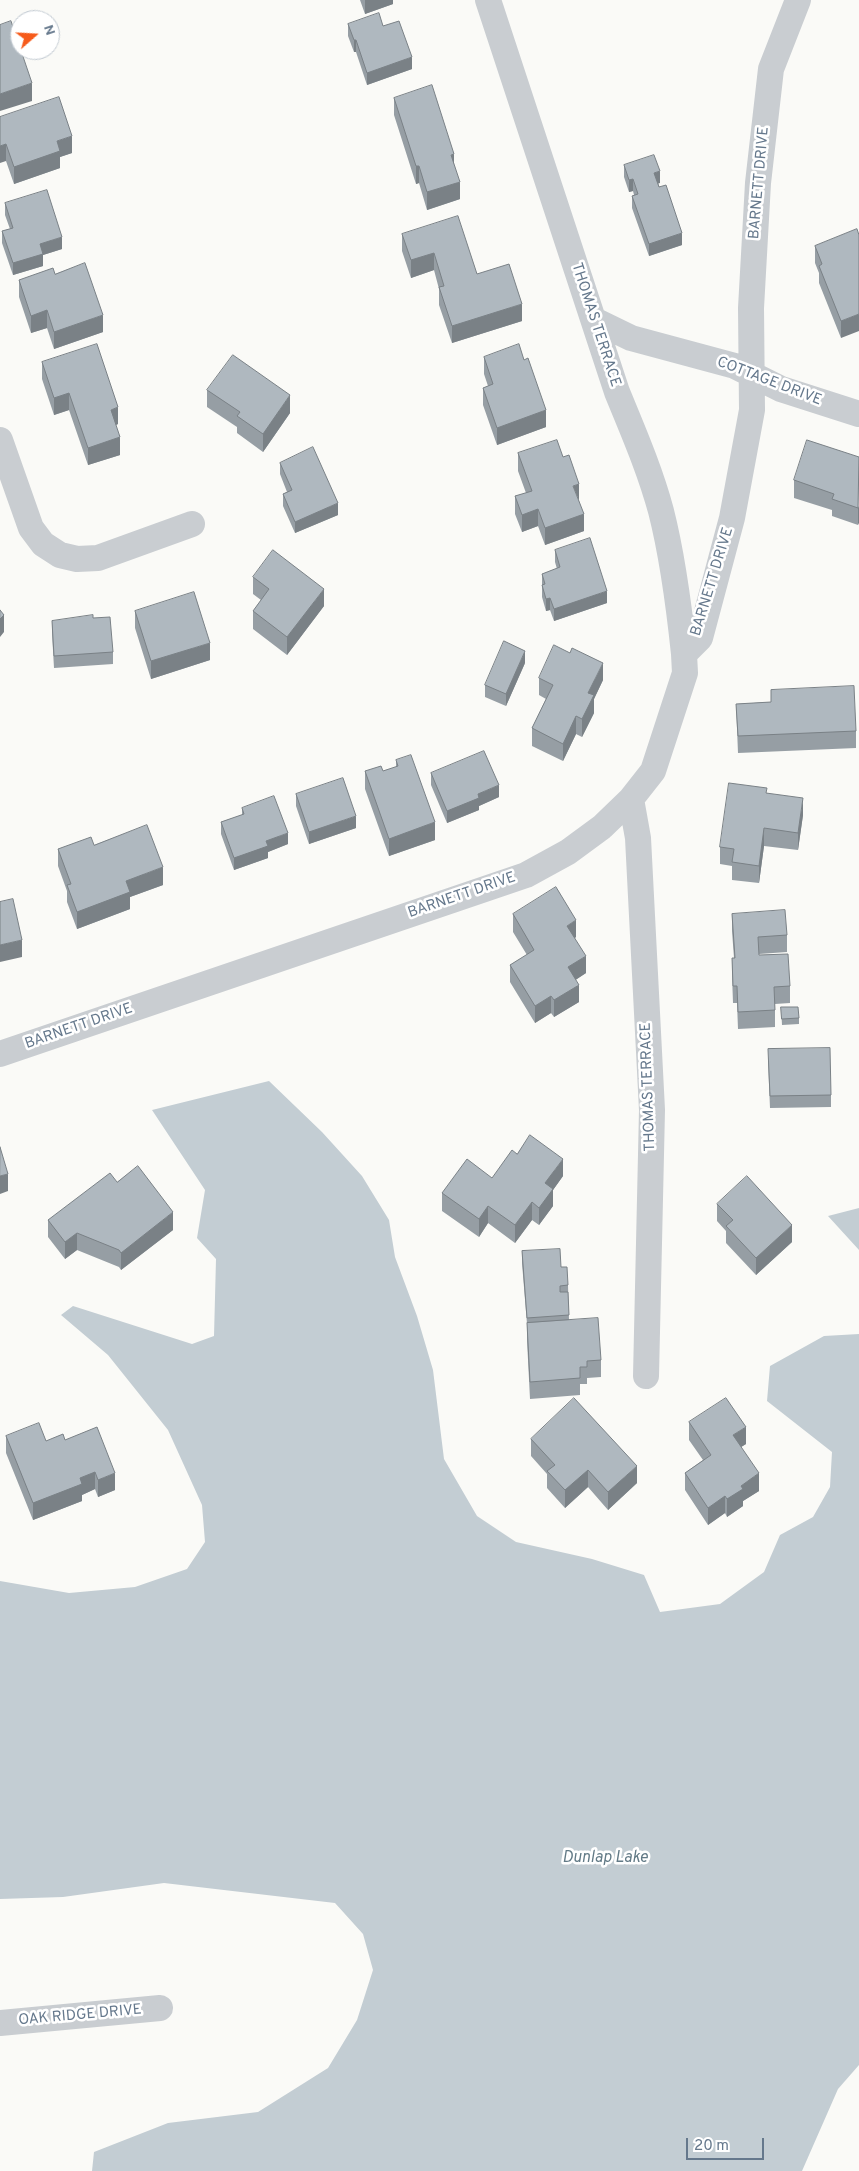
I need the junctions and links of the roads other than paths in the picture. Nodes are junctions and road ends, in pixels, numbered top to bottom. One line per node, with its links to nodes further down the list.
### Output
1 (488, 0): 3 (street, THOMAS TERRACE)
2 (798, 0): 4 (street, BARNETT DRIVE)
3 (594, 320): 4 (street, COTTAGE DRIVE); 8 (street, THOMAS TERRACE)
4 (751, 375): 5 (street, COTTAGE DRIVE); 8 (street, BARNETT DRIVE)
5 (859, 414)
6 (0, 440): 7 (street)
7 (192, 524)
8 (684, 654): 9 (street, BARNETT DRIVE)
9 (630, 799): 10 (street, BARNETT DRIVE); 11 (street, THOMAS TERRACE)
10 (0, 1054)
11 (646, 1376)
12 (160, 2008): 13 (street, OAK RIDGE DRIVE)
13 (0, 2023)

